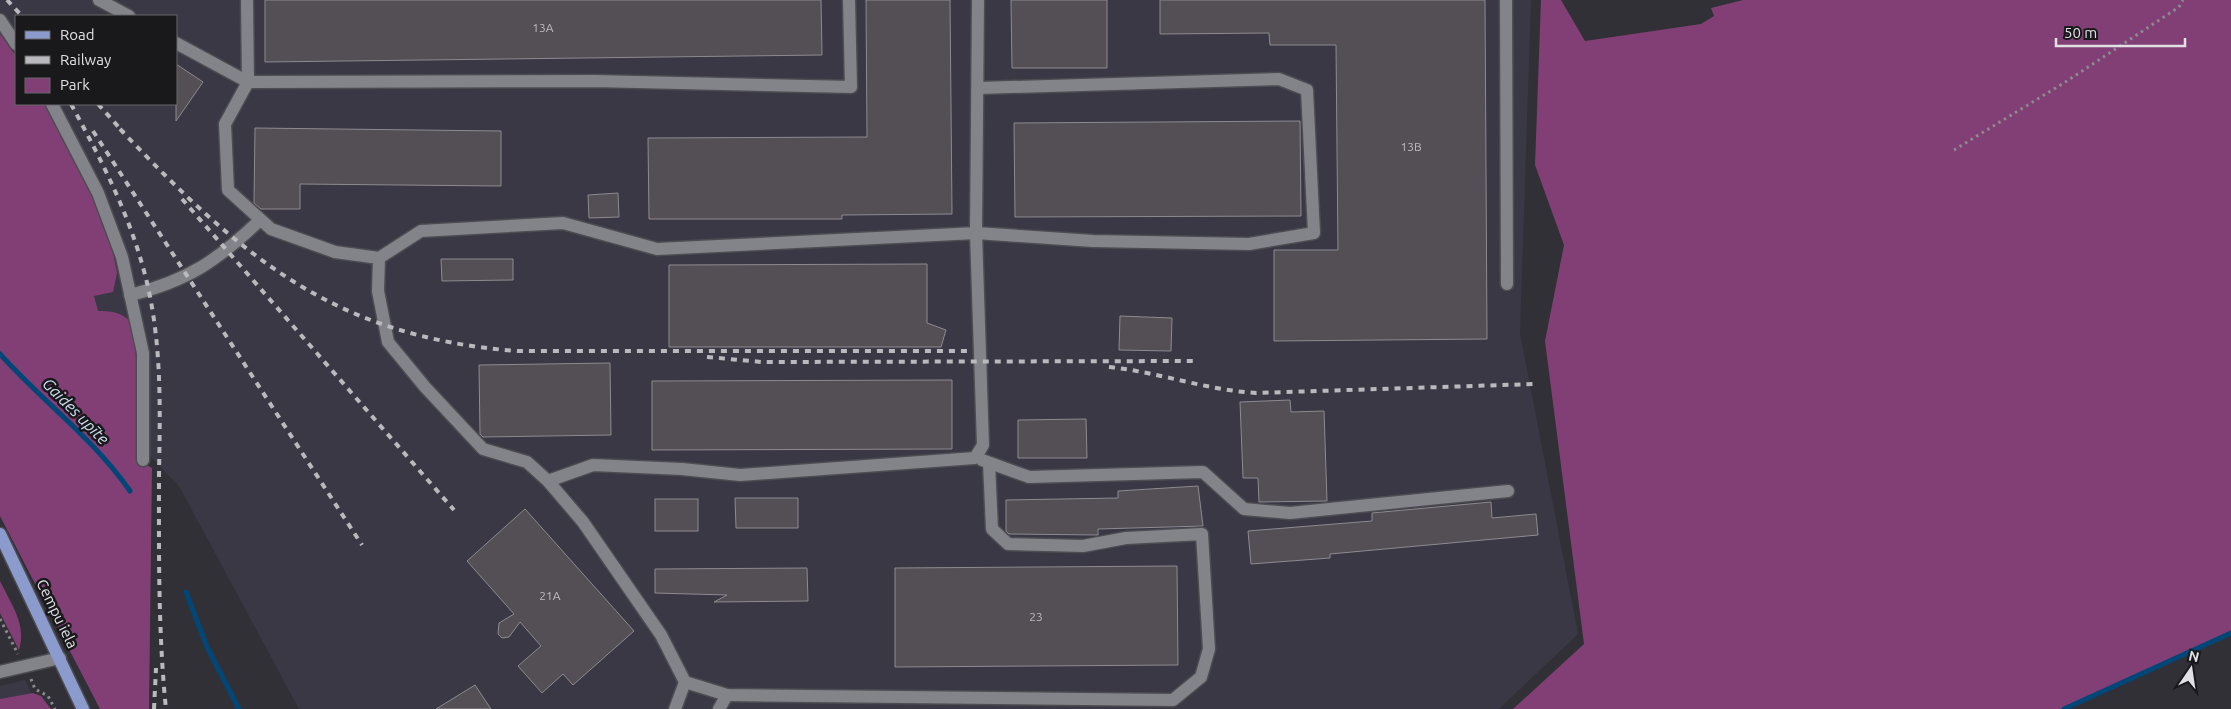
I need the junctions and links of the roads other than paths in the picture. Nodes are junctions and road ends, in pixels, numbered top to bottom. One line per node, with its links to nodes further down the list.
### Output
1 (100, 0): 6 (street)
2 (248, 0): 10 (street)
3 (849, 0): 10 (street)
4 (978, 0): 11 (street)
5 (1506, 0): 16 (street)
6 (127, 15)
7 (0, 20): 8 (street)
8 (15, 42)
9 (178, 44): 10 (street)
10 (248, 82): 13 (street)
11 (979, 88): 14 (street); 14 (street)
12 (53, 105): 17 (street)
13 (260, 220): 15 (street); 17 (street)
14 (976, 233): 15 (street); 18 (street)
15 (380, 258): 21 (street)
16 (1507, 284)
17 (130, 295): 19 (street)
18 (974, 458): 20 (street); 21 (street)
19 (143, 460)
20 (989, 463): 22 (street); 27 (street)
21 (548, 481): 26 (street)
22 (1508, 491)
23 (0, 534): 24 (main road, Cempu iela)
24 (60, 658): 25 (street); 28 (main road, Cempu iela)
25 (0, 672)
26 (685, 682): 27 (street); 29 (street)
27 (727, 695): 30 (street)
28 (83, 709)
29 (675, 709)
30 (719, 709)

